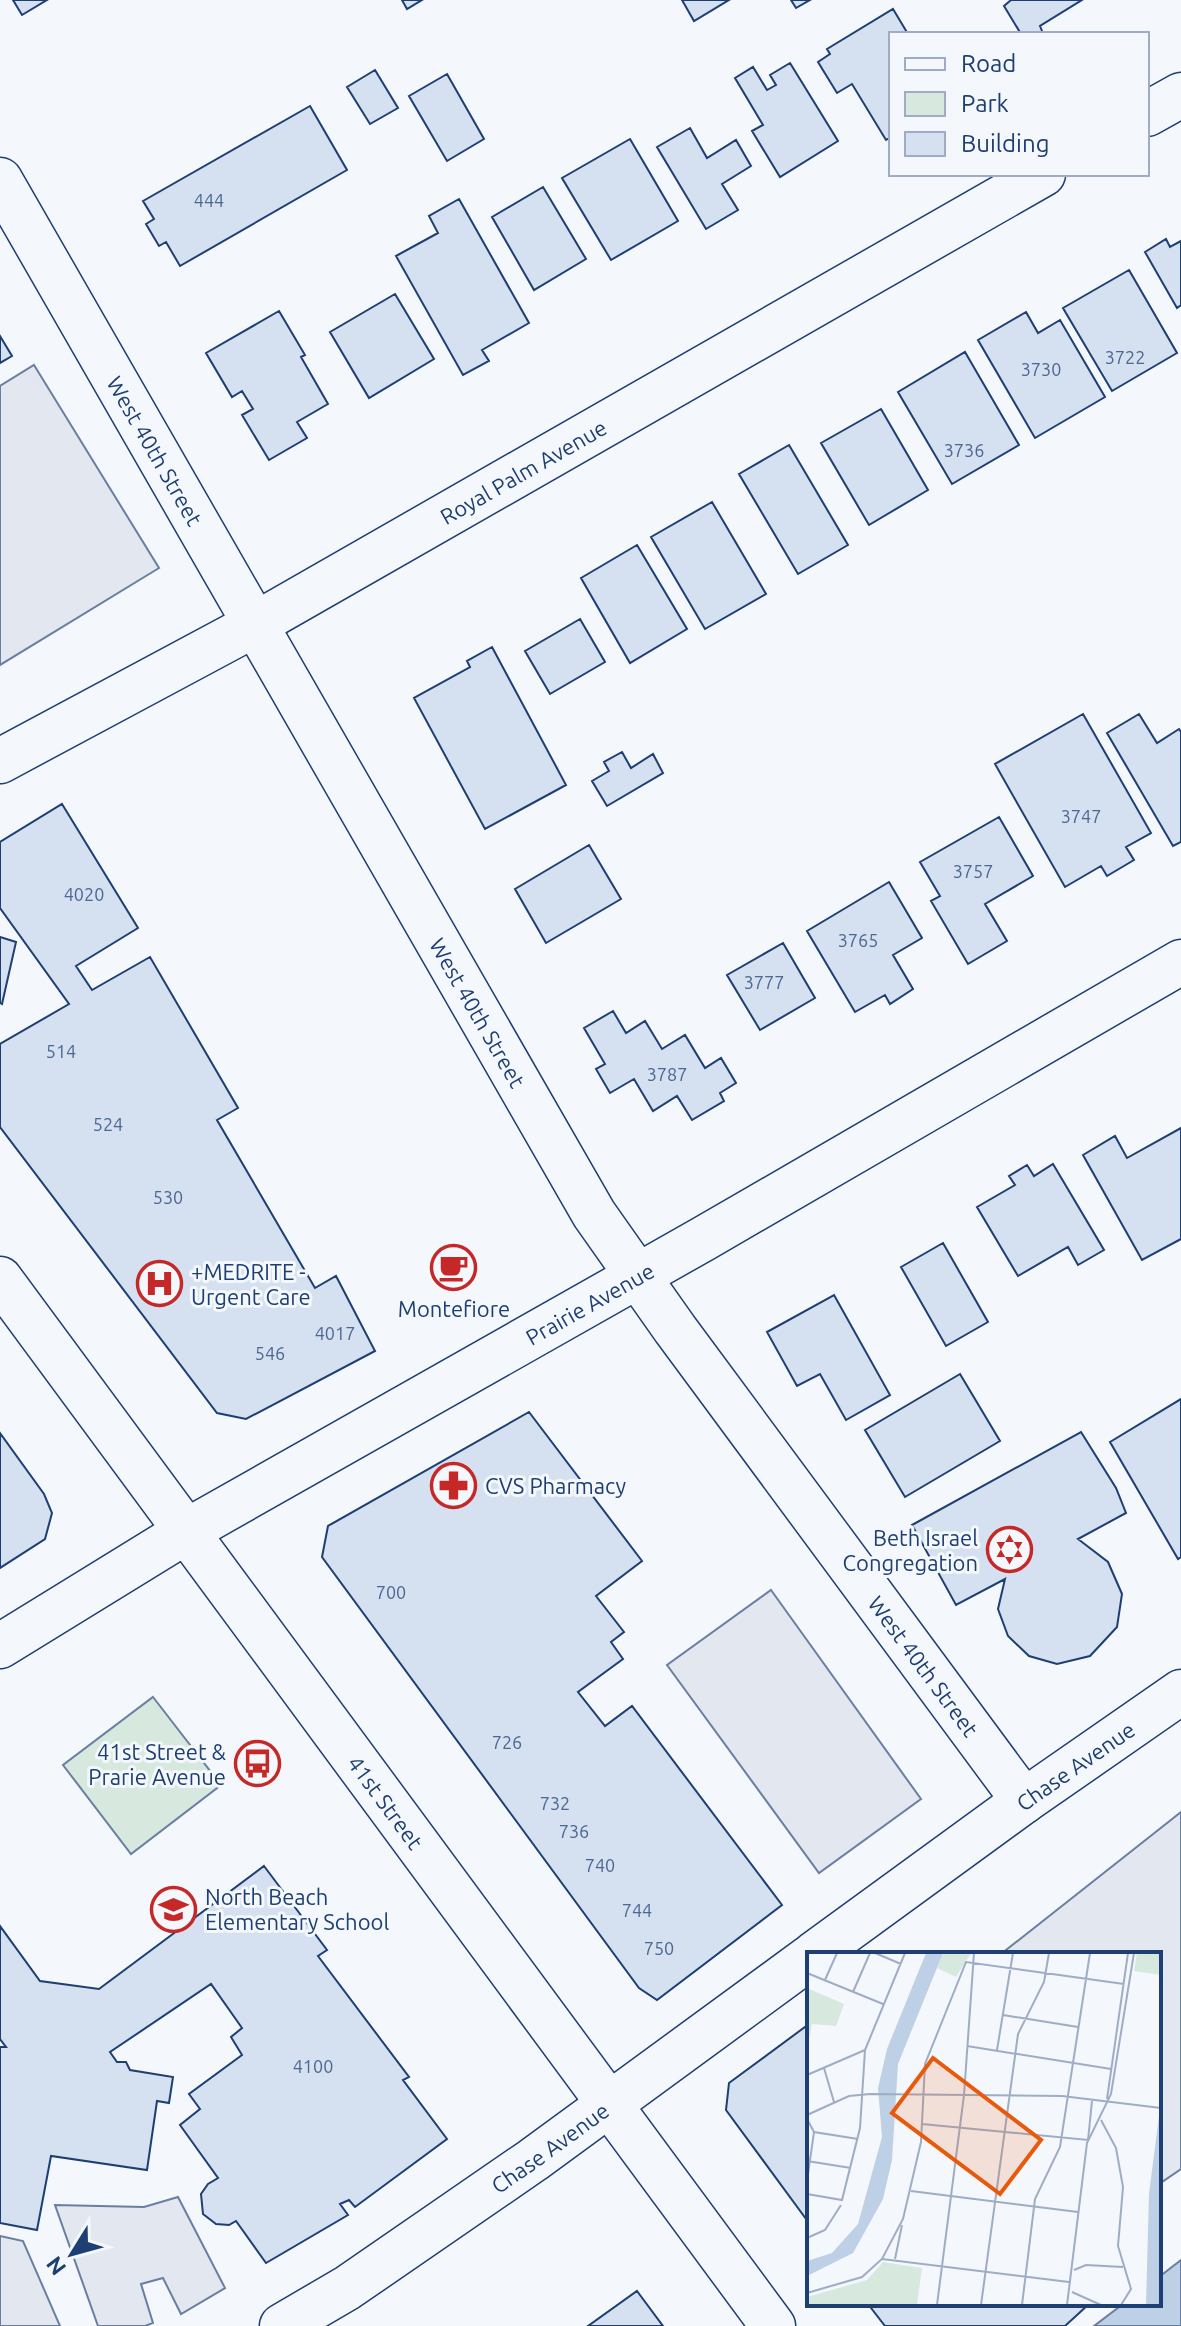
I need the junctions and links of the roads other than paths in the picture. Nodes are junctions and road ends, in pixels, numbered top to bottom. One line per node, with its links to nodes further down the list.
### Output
1 (1181, 95): 2 (street)
2 (1149, 113)
3 (1040, 176): 5 (street, Royal Palm Avenue)
4 (0, 180): 5 (street, West 40th Street)
5 (254, 625): 6 (street, Royal Palm Avenue); 8 (street, West 40th Street)
6 (0, 761)
7 (1181, 962): 8 (street, Prairie Avenue)
8 (637, 1275): 10 (street, Prairie Avenue); 13 (street, West 40th Street)
9 (0, 1279): 10 (street, 41st Street)
10 (187, 1531): 11 (street, Prairie Avenue); 16 (street, 41st Street)
11 (0, 1646)
12 (1181, 1692): 13 (street, Chase Avenue)
13 (1024, 1801): 14 (street, Chase Avenue)
14 (817, 1952)
15 (807, 1959): 16 (street, Chase Avenue)
16 (609, 2104): 17 (street, Chase Avenue); 18 (street, 41st Street)
17 (282, 2326)
18 (773, 2326)

